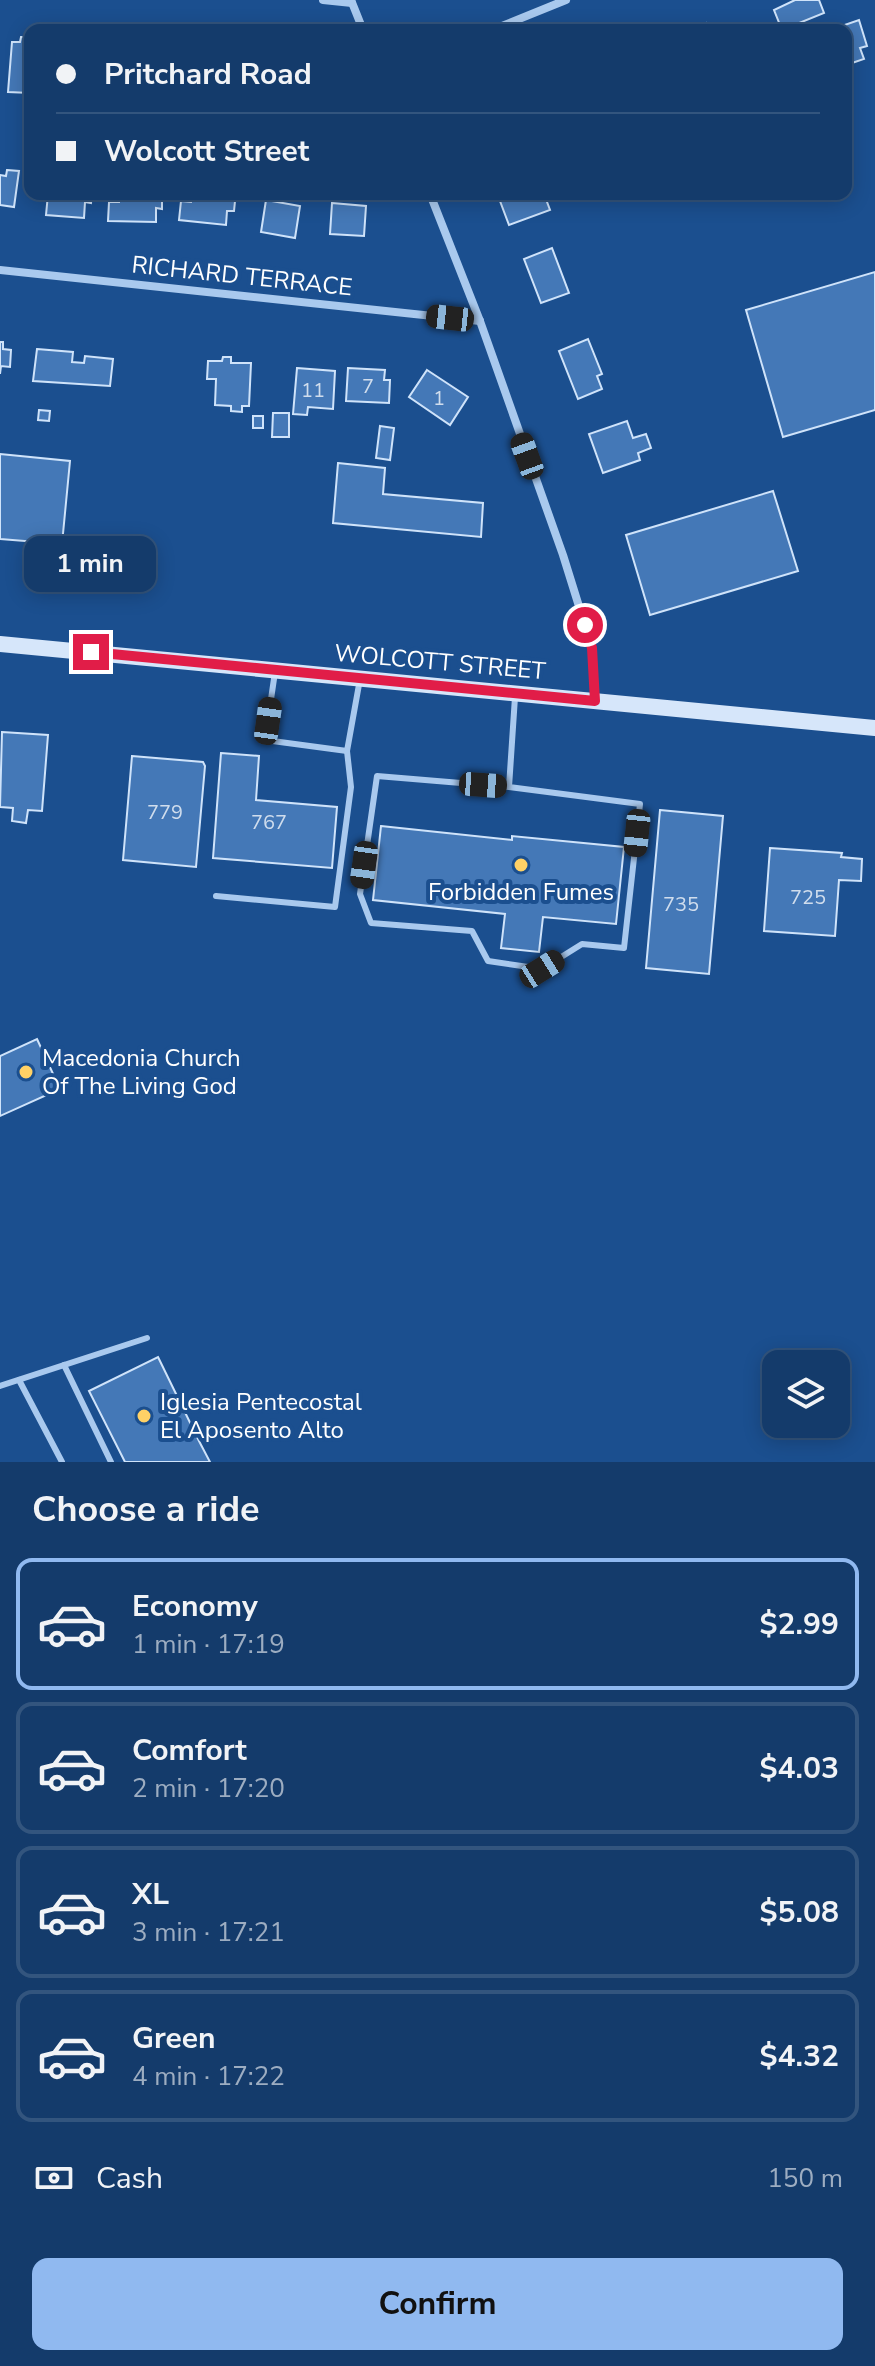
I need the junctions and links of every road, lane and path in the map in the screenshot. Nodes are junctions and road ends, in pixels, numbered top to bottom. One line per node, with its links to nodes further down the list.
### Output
1 (323, 0): 3 (street)
2 (566, 0): 5 (street)
3 (352, 1): 4 (street)
4 (361, 24)
5 (507, 24)
6 (432, 200): 8 (street)
7 (0, 270): 8 (street, RICHARD TERRACE)
8 (480, 321): 13 (street)
9 (0, 644): 10 (main road, WOLCOTT STREET)
10 (275, 671): 11 (main road, WOLCOTT STREET); 15 (lane)
11 (360, 679): 12 (main road, WOLCOTT STREET); 15 (lane)
12 (515, 693): 13 (main road, WOLCOTT STREET); 16 (lane)
13 (595, 701): 14 (main road, WOLCOTT STREET)
14 (875, 728)
15 (347, 751): 17 (lane)
16 (509, 787): 16 (lane)
17 (216, 896)
18 (147, 1338): 19 (lane)
19 (64, 1365): 20 (lane); 23 (lane)
20 (19, 1380): 21 (lane); 22 (lane)
21 (0, 1386)
22 (62, 1462)
23 (111, 1462)

